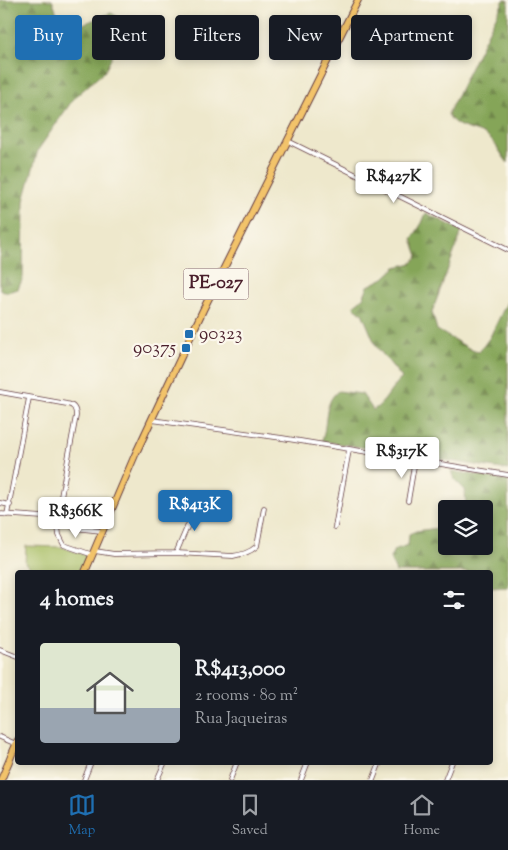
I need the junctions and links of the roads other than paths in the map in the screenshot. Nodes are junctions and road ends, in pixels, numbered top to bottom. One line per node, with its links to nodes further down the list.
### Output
1 (358, 0): 2 (main road, PE-027)
2 (288, 141): 3 (street); 6 (main road, PE-027)
3 (508, 250)
4 (0, 392): 5 (street)
5 (29, 398): 13 (street); 17 (street)
6 (152, 420): 7 (street); 19 (main road, PE-027)
7 (349, 450): 8 (street); 20 (street)
8 (415, 460): 9 (street); 10 (street)
9 (508, 475)
10 (408, 501)
11 (1, 503): 13 (street); 15 (street)
12 (197, 504): 23 (street)
13 (10, 505): 16 (street)
14 (264, 508): 23 (street)
15 (0, 513): 16 (street)
16 (7, 515): 17 (street)
17 (57, 518): 18 (street); 22 (street)
18 (64, 518): 19 (street); 21 (street)
19 (108, 518): 21 (main road, PE-027)
20 (335, 527)
21 (102, 531): 22 (main road, PE-027)
22 (94, 553): 23 (street); 24 (main road, PE-027)
23 (176, 553)
24 (87, 570)
25 (0, 650): 26 (street)
26 (15, 656)
27 (0, 737): 28 (street)
28 (15, 741)
29 (15, 747): 36 (main road)
30 (90, 765): 37 (street)
31 (164, 765): 38 (street)
32 (237, 765): 39 (street)
33 (307, 765): 40 (street)
34 (379, 765): 41 (street)
35 (451, 765): 42 (street)
36 (1, 780)
37 (84, 780)
38 (157, 780)
39 (230, 780)
40 (301, 780)
41 (373, 780)
42 (445, 780)

